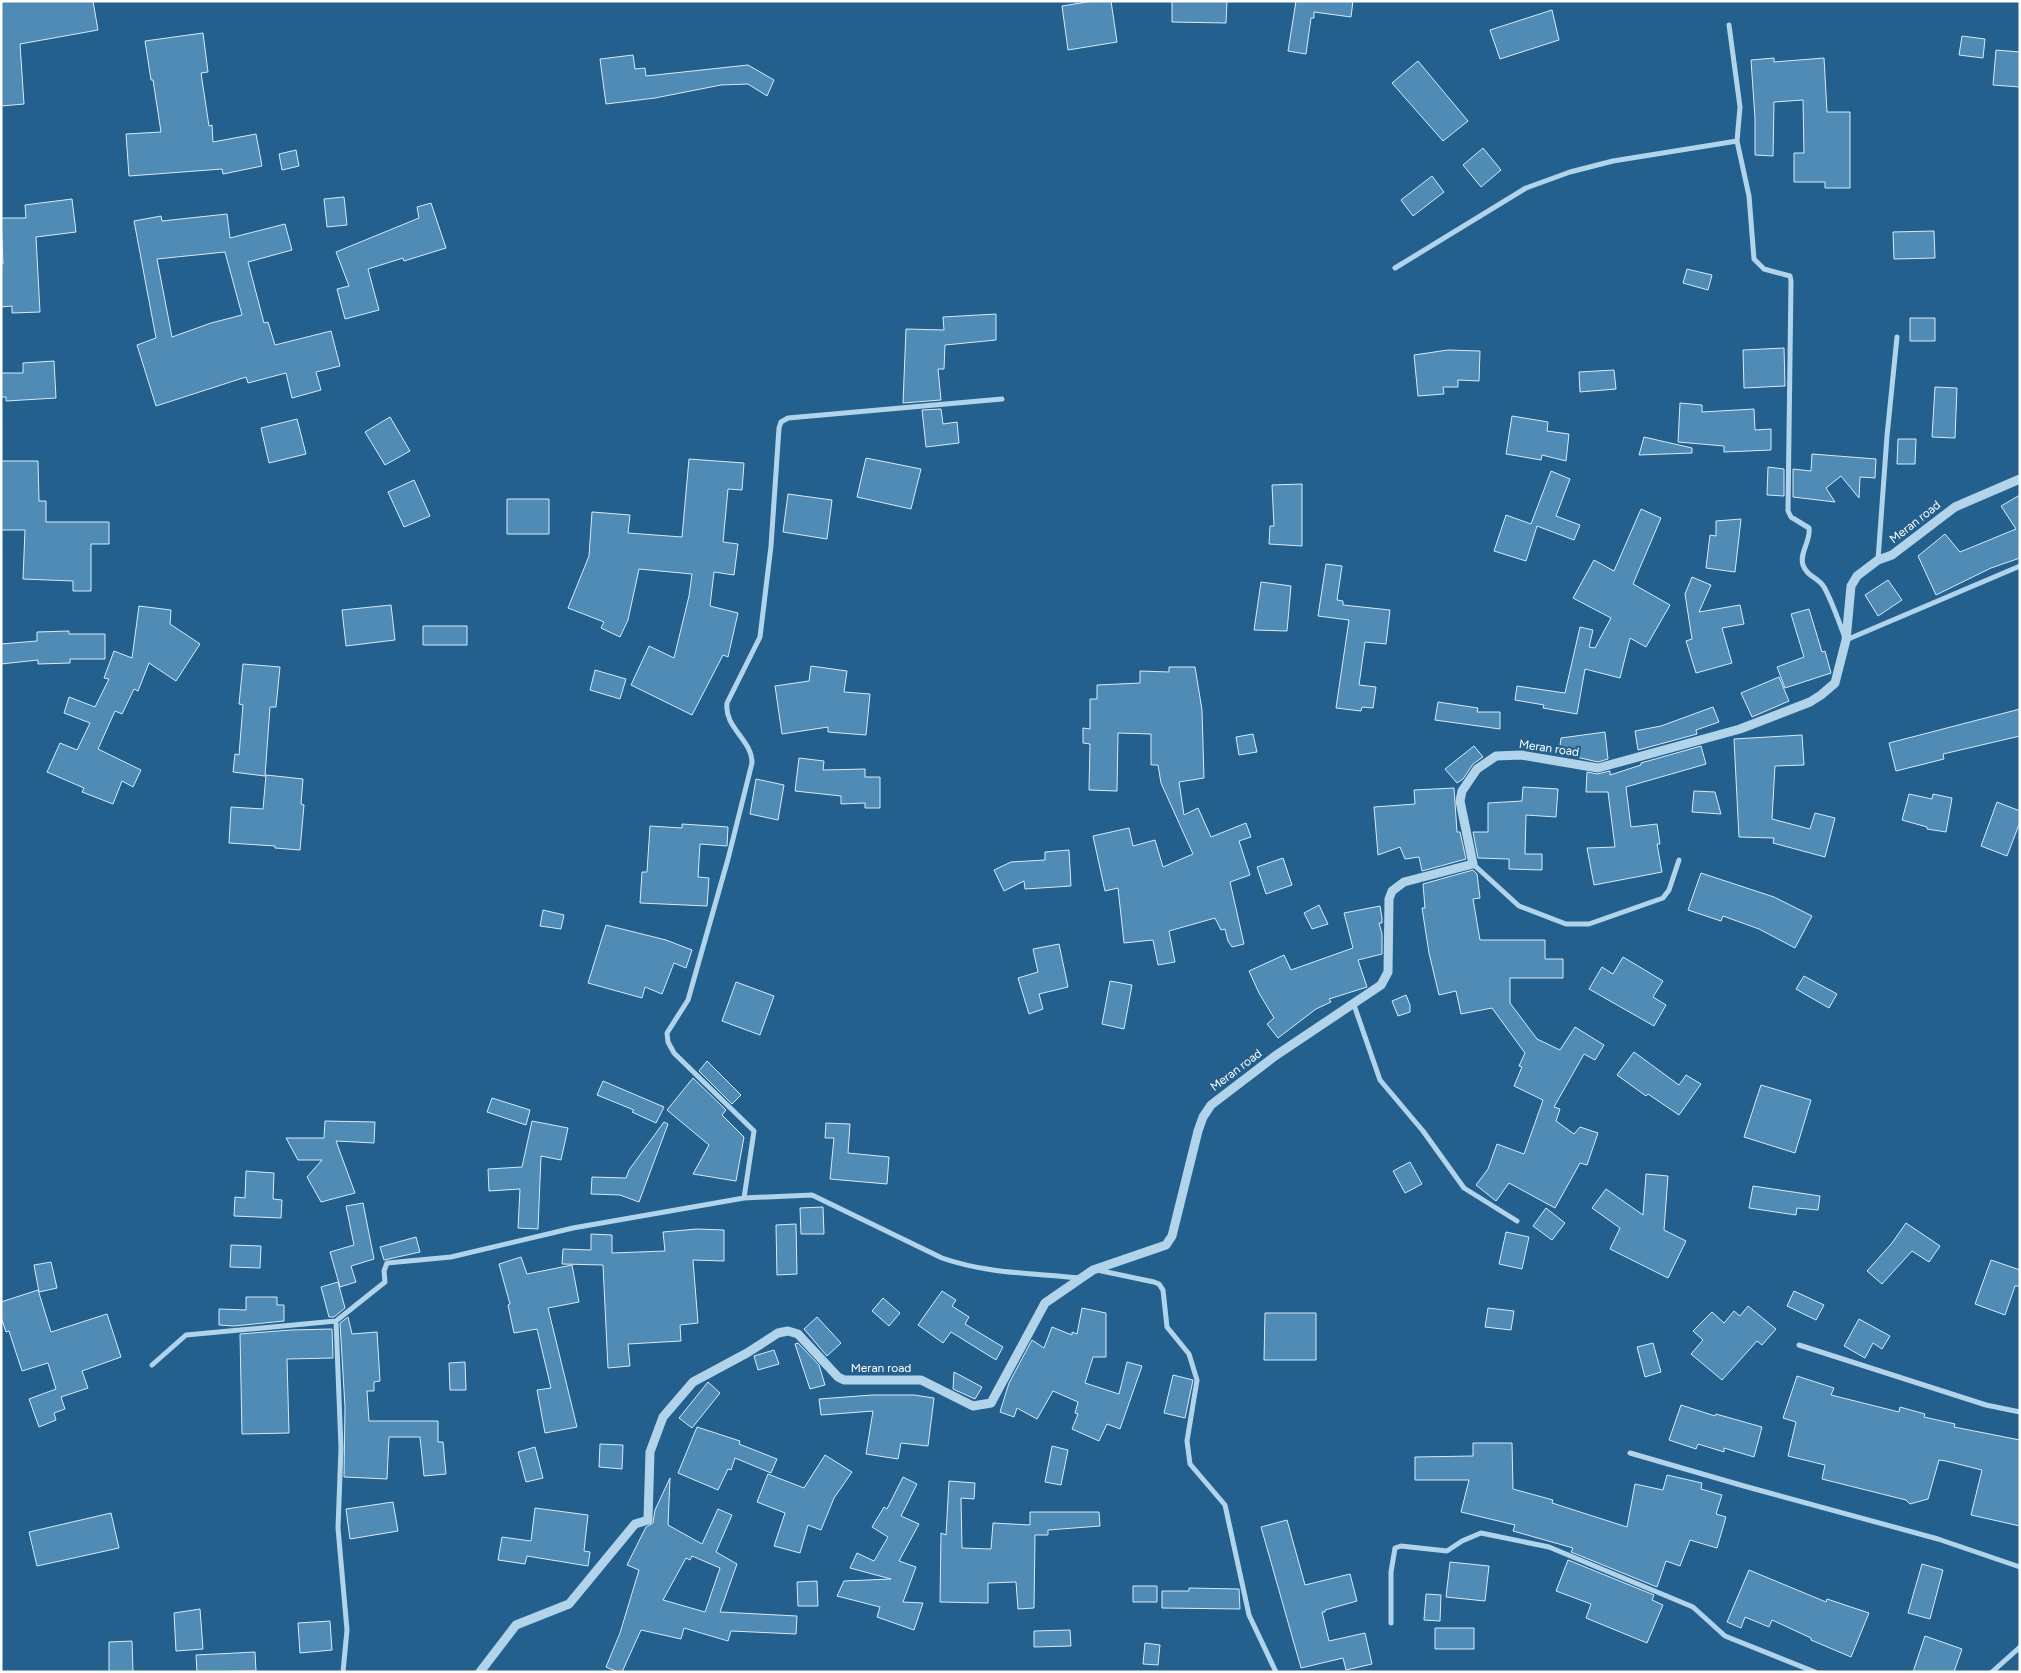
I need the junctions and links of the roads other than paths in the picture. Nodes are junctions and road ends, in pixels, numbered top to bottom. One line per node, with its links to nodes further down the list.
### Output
1 (1729, 25): 2 (street)
2 (1737, 141): 3 (street); 9 (street)
3 (1395, 268)
4 (1897, 337): 7 (street)
5 (1002, 400): 13 (street)
6 (2020, 479): 7 (street, Meran road)
7 (1878, 560): 9 (street, Meran road)
8 (2020, 566): 9 (street)
9 (1846, 640): 11 (street, Meran road)
10 (1678, 860): 11 (street)
11 (1473, 864): 12 (street, Meran road)
12 (1354, 1005): 14 (street); 15 (street, Meran road)
13 (744, 1198): 16 (street); 17 (street)
14 (1517, 1221)
15 (1093, 1270): 16 (street, Meran road); 27 (street)
16 (1081, 1278): 26 (street, Meran road)
17 (336, 1321): 19 (street); 25 (street)
18 (1799, 1344): 20 (street)
19 (152, 1365)
20 (2020, 1412)
21 (1630, 1453): 22 (street)
22 (2020, 1567)
23 (1391, 1623): 28 (street)
24 (2020, 1647): 29 (street)
25 (342, 1672)
26 (480, 1672)
27 (1276, 1672)
28 (1814, 1672)
29 (1992, 1672)

